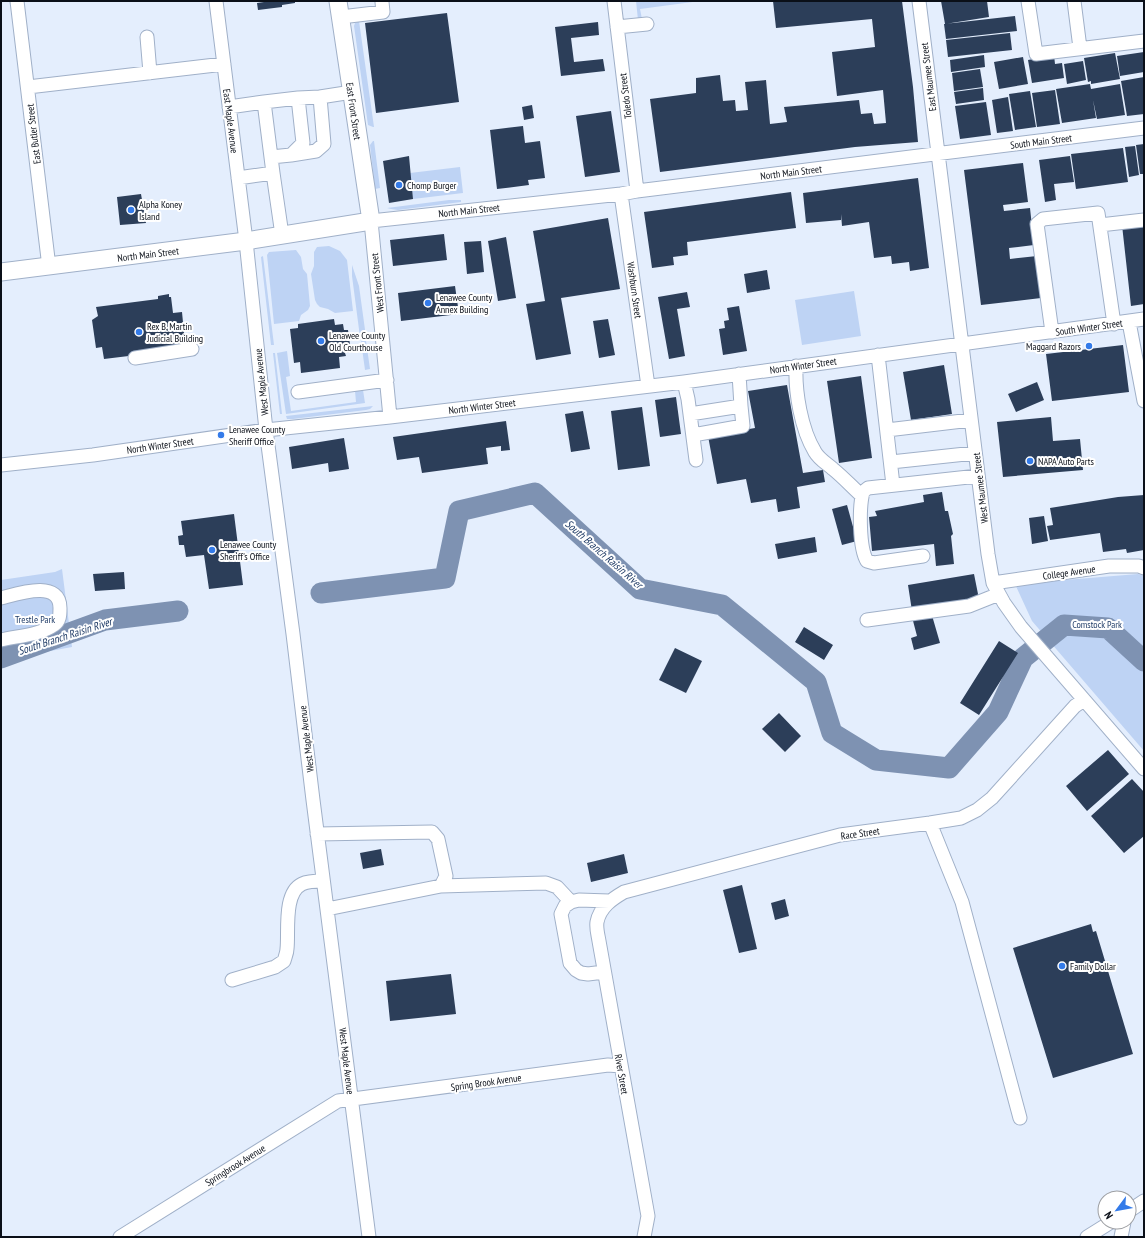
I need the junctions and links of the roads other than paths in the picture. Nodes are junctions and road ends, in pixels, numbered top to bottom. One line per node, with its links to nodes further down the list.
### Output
1 (17, 1): 16 (street, East Butler Street)
2 (216, 1): 14 (street, East Maple Avenue)
3 (384, 1): 8 (street)
4 (614, 1): 10 (street, Toledo Street)
5 (918, 1): 23 (street, East Maumee Street)
6 (1028, 1): 13 (street)
7 (1074, 1): 13 (street)
8 (339, 9): 17 (main road, East Front Street)
9 (647, 24): 10 (street)
10 (617, 27): 28 (street, Toledo Street)
11 (147, 37): 15 (street)
12 (1144, 41): 13 (street)
13 (1080, 48)
14 (224, 64): 15 (street); 21 (street, East Maple Avenue)
15 (150, 73): 16 (street)
16 (28, 87): 35 (street, East Butler Street)
17 (352, 92): 18 (street); 32 (main road, East Front Street)
18 (320, 97): 19 (street); 24 (street)
19 (298, 98): 20 (street); 24 (street)
20 (264, 102): 21 (street); 25 (street)
21 (229, 107): 27 (street, East Maple Avenue)
22 (1144, 128): 23 (street, South Main Street)
23 (938, 154): 28 (street, North Main Street); 41 (street, West Maumee Street)
24 (292, 155): 25 (street)
25 (271, 157): 26 (street)
26 (273, 173): 27 (street); 33 (street)
27 (238, 178): 34 (street, East Maple Avenue)
28 (637, 191): 29 (street, North Main Street)
29 (621, 194): 32 (street, North Main Street); 49 (street, Washburn Street)
30 (1099, 219): 31 (street); 39 (street); 40 (street)
31 (1144, 220)
32 (371, 221): 33 (main road, North Main Street); 47 (street, West Front Street)
33 (282, 235): 34 (main road, North Main Street)
34 (246, 241): 35 (main road, North Main Street); 56 (street, West Maple Avenue)
35 (50, 267): 36 (main road, North Main Street)
36 (1, 272)
37 (1144, 319): 38 (street, South Winter Street)
38 (1129, 322): 39 (street, South Winter Street); 51 (street)
39 (1114, 324): 40 (street, South Winter Street)
40 (1052, 332): 41 (street, South Winter Street)
41 (962, 343): 43 (street, North Winter Street); 55 (street, West Maumee Street)
42 (192, 349): 44 (street)
43 (878, 355): 45 (street, North Winter Street); 57 (street)
44 (135, 358)
45 (796, 366): 46 (street, North Winter Street); 65 (street)
46 (739, 374): 48 (street, North Winter Street); 52 (street)
47 (387, 380): 50 (street); 54 (street, West Front Street)
48 (684, 382): 49 (street, North Winter Street); 53 (street)
49 (648, 386): 54 (street, North Winter Street)
50 (298, 392)
51 (1144, 401)
52 (741, 406): 53 (street); 58 (street)
53 (690, 414): 58 (street)
54 (390, 417): 56 (street, North Winter Street)
55 (971, 420): 57 (street); 59 (street, West Maumee Street)
56 (266, 430): 62 (street, North Winter Street); 75 (street, West Maple Avenue)
57 (887, 430): 61 (street)
58 (693, 434): 60 (street)
59 (975, 453): 61 (street); 63 (street, West Maumee Street)
60 (696, 460)
61 (891, 462): 64 (street)
62 (1, 465)
63 (978, 476): 64 (street); 68 (street, West Maumee Street)
64 (894, 485): 65 (street)
65 (862, 496): 66 (street)
66 (923, 556)
67 (1144, 568): 68 (street, College Avenue)
68 (996, 588): 70 (street, College Avenue); 72 (street, West Maumee Street)
69 (1, 598): 71 (street)
70 (866, 620)
71 (1, 640)
72 (1084, 700): 73 (street, West Maumee Street); 74 (street, Race Street)
73 (1144, 769)
74 (930, 823): 79 (street, Race Street); 85 (street)
75 (317, 834): 76 (street, West Maple Avenue); 77 (street)
76 (323, 881): 80 (street, West Maple Avenue); 82 (street)
77 (441, 886): 78 (street); 80 (street)
78 (570, 902): 79 (street); 81 (street)
79 (606, 906): 81 (street, River Street)
80 (327, 909): 84 (street, West Maple Avenue)
81 (604, 972): 83 (street, River Street)
82 (232, 980)
83 (621, 1066): 84 (street, Spring Brook Avenue); 89 (street, River Street)
84 (352, 1099): 87 (street, Springbrook Avenue); 88 (street, West Maple Avenue)
85 (1020, 1118)
86 (1098, 1230): 90 (street)
87 (120, 1237)
88 (369, 1237)
89 (644, 1237)
90 (1087, 1237)

